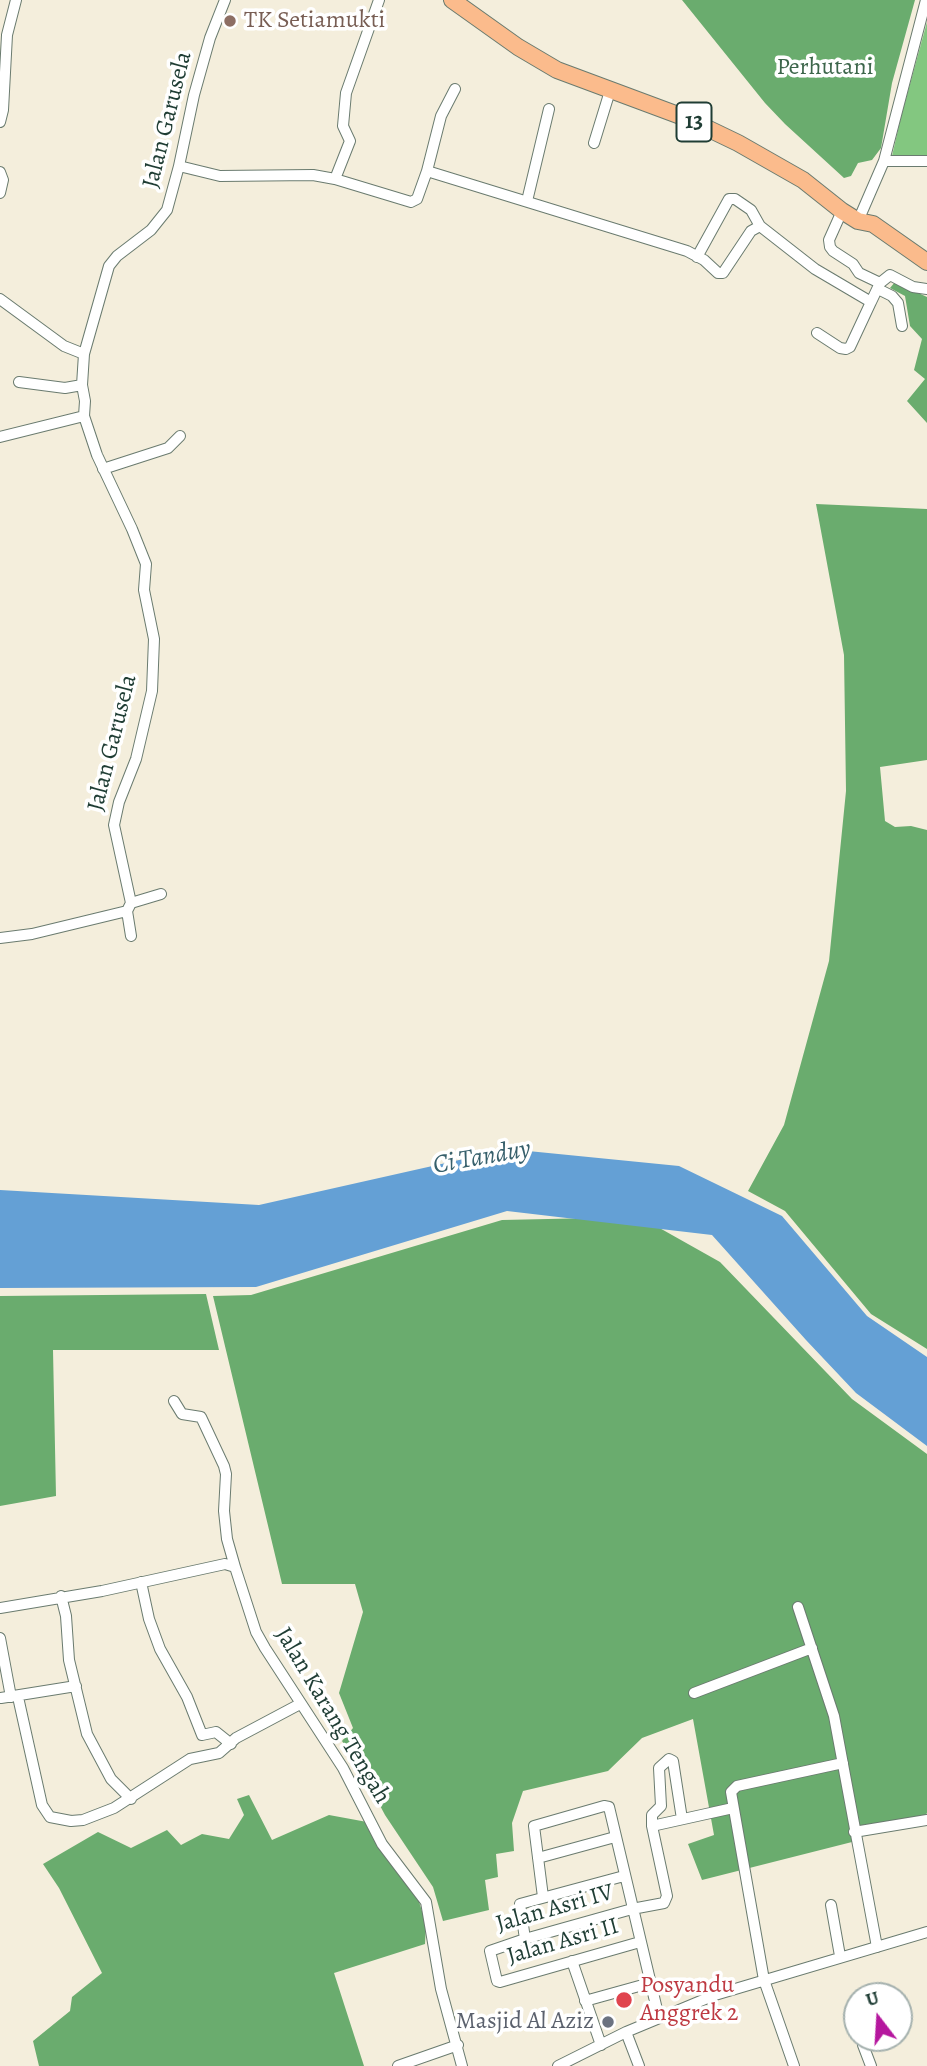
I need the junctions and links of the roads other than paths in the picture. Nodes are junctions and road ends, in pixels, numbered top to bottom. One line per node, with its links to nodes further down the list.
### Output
1 (16, 0): 9 (street)
2 (225, 0): 13 (street, Jalan Garusela)
3 (379, 0): 16 (street)
4 (452, 0): 7 (highway, 13)
5 (926, 0): 11 (street)
6 (455, 89): 14 (street)
7 (610, 91): 10 (street); 19 (highway, 13)
8 (549, 109): 18 (street)
9 (0, 122)
10 (594, 144)
11 (884, 161): 12 (street); 20 (street)
12 (927, 161)
13 (180, 166): 16 (street); 30 (street, Jalan Garusela)
14 (427, 171): 16 (street); 18 (street)
15 (0, 172): 17 (street)
16 (335, 178)
17 (0, 193)
18 (527, 201): 22 (street)
19 (842, 212): 20 (highway, 13); 24 (street)
20 (858, 221): 23 (highway, 13)
21 (760, 226): 22 (street); 22 (street); 27 (street)
22 (697, 257)
23 (927, 262)
24 (879, 286): 25 (street); 27 (street); 28 (street)
25 (927, 289)
26 (0, 299): 30 (street)
27 (871, 302): 29 (street)
28 (902, 326)
29 (817, 333)
30 (83, 354): 32 (street, Jalan Garusela)
31 (19, 382): 32 (street)
32 (82, 386): 33 (street, Jalan Garusela)
33 (85, 416): 35 (street); 36 (street, Jalan Garusela)
34 (180, 436): 36 (street)
35 (0, 437)
36 (103, 469): 38 (street, Jalan Garusela)
37 (161, 894): 38 (street)
38 (129, 907): 39 (street, Jalan Garusela); 40 (street)
39 (131, 936)
40 (0, 938)
41 (174, 1401): 42 (street, Jalan Karang Tengah)
42 (235, 1567): 43 (street); 52 (street, Jalan Karang Tengah)
43 (141, 1582): 44 (street); 53 (street)
44 (61, 1597): 46 (street); 49 (street)
45 (798, 1607): 48 (street)
46 (0, 1608)
47 (0, 1638): 51 (street)
48 (812, 1648): 50 (street); 54 (street)
49 (76, 1686): 51 (street); 55 (street)
50 (694, 1693)
51 (10, 1698): 55 (street)
52 (300, 1704): 53 (street); 81 (street, Jalan Karang Tengah)
53 (231, 1744): 55 (street)
54 (843, 1762): 58 (street); 62 (street)
55 (131, 1799)
56 (678, 1804): 57 (street); 57 (street); 59 (street)
57 (661, 1806): 61 (street)
58 (733, 1808): 59 (street); 76 (street)
59 (682, 1819): 61 (street)
60 (927, 1820): 62 (street)
61 (652, 1826): 68 (street, Jalan Asri IV)
62 (854, 1832): 72 (street)
63 (615, 1837): 64 (street); 64 (street); 65 (street)
64 (538, 1858): 66 (street)
65 (624, 1876): 66 (street); 68 (street)
66 (543, 1897): 70 (street)
67 (831, 1905): 73 (street)
68 (632, 1909): 70 (street, Jalan Asri IV); 71 (street)
69 (927, 1932): 72 (street)
70 (525, 1939): 75 (street, Jalan Asri IV)
71 (640, 1942): 74 (street, Jalan Asri II); 77 (street)
72 (877, 1947): 73 (street)
73 (840, 1956): 76 (street)
74 (572, 1961): 75 (street, Jalan Asri II); 78 (street)
75 (498, 1980)
76 (764, 1980): 79 (street); 87 (street)
77 (650, 1983): 78 (street); 79 (street)
78 (585, 2001): 82 (street)
79 (659, 2018): 80 (street)
80 (626, 2032): 82 (street); 86 (street)
81 (458, 2045): 84 (street); 85 (street, Jalan Karang Tengah)
82 (601, 2045): 83 (street)
83 (565, 2065)
84 (398, 2066)
85 (462, 2066)
86 (639, 2066)
87 (794, 2066)

